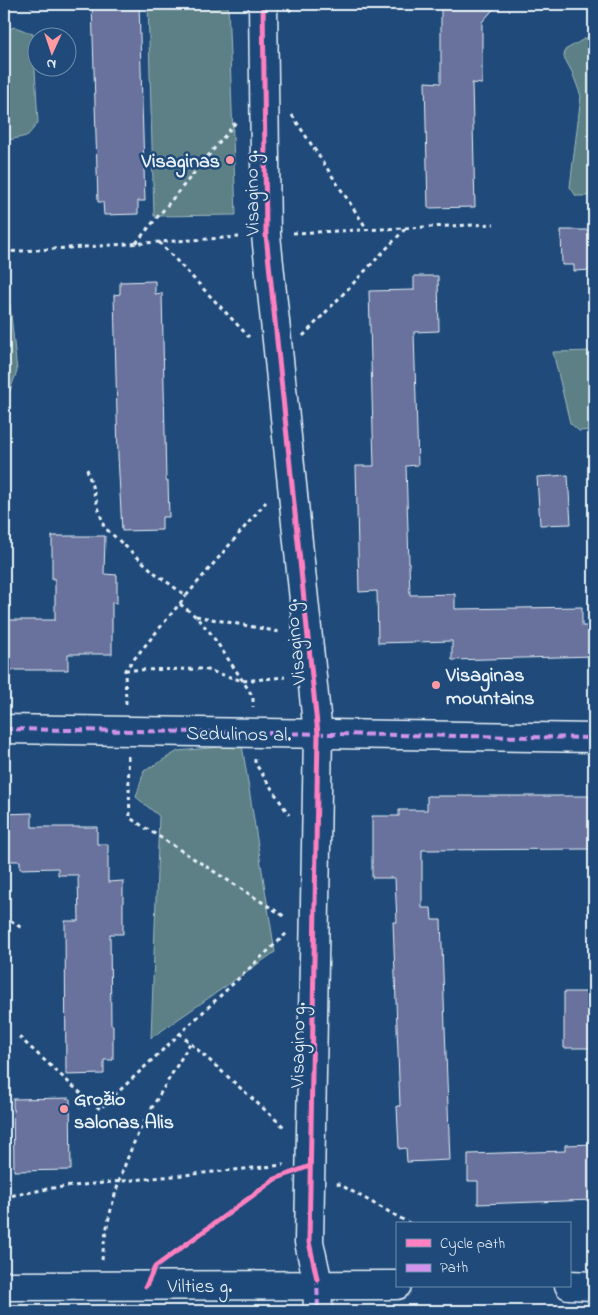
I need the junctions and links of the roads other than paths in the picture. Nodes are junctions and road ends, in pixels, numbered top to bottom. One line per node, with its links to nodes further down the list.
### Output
1 (263, 4): 3 (street, Visagino g.)
2 (4, 729): 3 (street, Sedulinos al.)
3 (318, 734): 4 (street, Sedulinos al.); 9 (street, Visagino g.)
4 (594, 738)
5 (396, 1285): 9 (street, Vilties g.)
6 (4, 1286): 9 (street, Vilties g.)
7 (570, 1286): 8 (street)
8 (594, 1286)
9 (317, 1298)

